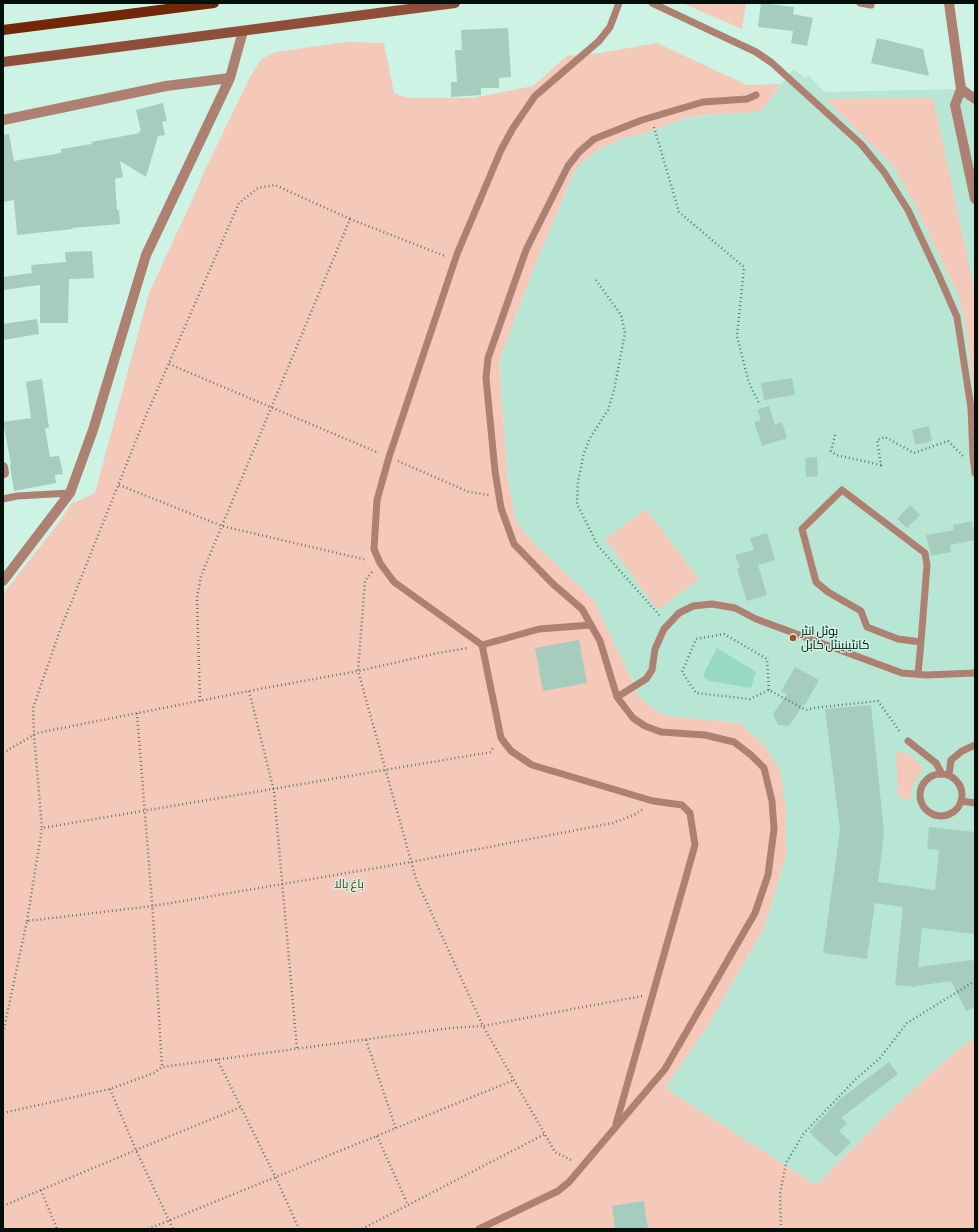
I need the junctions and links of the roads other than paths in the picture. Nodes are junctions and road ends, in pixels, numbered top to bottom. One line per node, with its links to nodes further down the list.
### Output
1 (214, 3): 8 (main road)
2 (455, 3): 9 (street)
3 (619, 3): 23 (lane)
4 (652, 3): 17 (lane)
5 (860, 3): 6 (lane)
6 (871, 3)
7 (949, 3): 12 (street)
8 (3, 30)
9 (243, 31): 10 (street); 11 (street)
10 (3, 62)
11 (230, 78): 15 (street); 18 (street)
12 (961, 89): 14 (street); 16 (street)
13 (756, 95): 21 (lane)
14 (975, 99)
15 (3, 120)
16 (975, 200)
17 (975, 473)
18 (70, 493): 19 (lane); 20 (street)
19 (3, 499)
20 (3, 581)
21 (591, 625): 23 (lane); 26 (lane)
22 (921, 642): 22 (lane); 25 (lane)
23 (482, 645): 32 (lane)
24 (975, 673): 25 (lane)
25 (918, 674): 26 (lane)
26 (617, 698): 32 (lane)
27 (908, 741): 29 (lane)
28 (975, 745): 29 (lane)
29 (946, 774): 30 (lane); 30 (lane)
30 (961, 801): 31 (lane)
31 (975, 803)
32 (615, 1128): 33 (lane)
33 (479, 1229)

